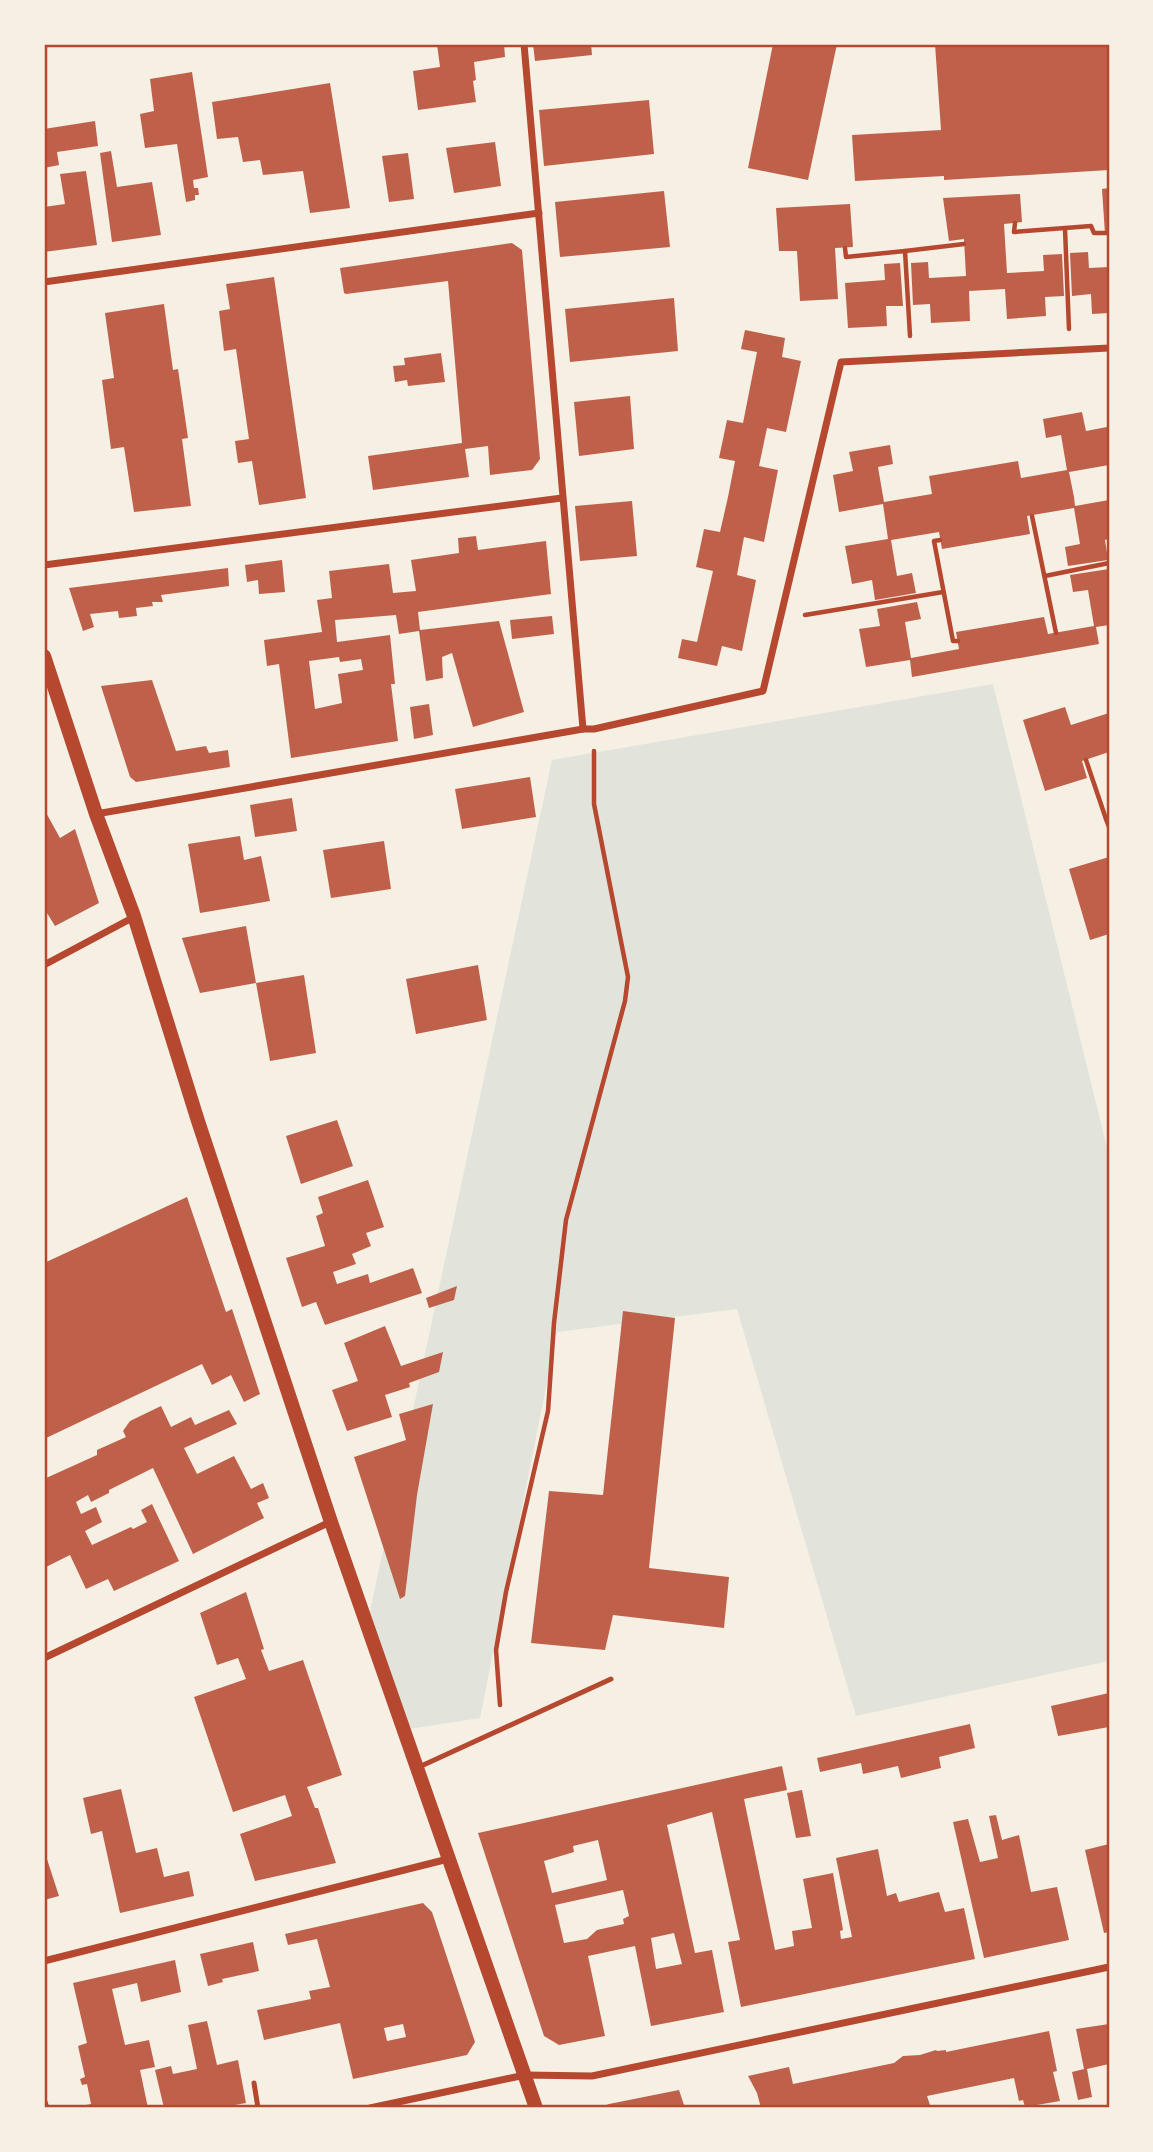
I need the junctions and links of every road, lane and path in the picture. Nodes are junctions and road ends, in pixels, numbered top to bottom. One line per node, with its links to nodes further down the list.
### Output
1 (524, 44): 2 (street)
2 (539, 213): 9 (street); 13 (street)
3 (1015, 223): 4 (path)
4 (1065, 229): 5 (path); 11 (path)
5 (1109, 233)
6 (964, 244): 8 (path)
7 (845, 248): 8 (path)
8 (905, 251): 12 (path)
9 (44, 282)
10 (1109, 348): 11 (street)
11 (1070, 351): 12 (street)
12 (911, 358): 20 (street)
13 (562, 498): 17 (street); 24 (street)
14 (1032, 516): 18 (path)
15 (940, 540): 19 (path)
16 (1109, 564): 18 (path)
17 (44, 565)
18 (1045, 576): 21 (path)
19 (943, 592): 20 (path); 22 (path)
20 (780, 620): 25 (street)
21 (1056, 633)
22 (958, 641)
23 (44, 656): 27 (main road)
24 (583, 729): 25 (street); 27 (street)
25 (594, 729): 35 (path)
26 (1086, 760): 28 (path)
27 (96, 814): 30 (main road)
28 (1108, 818): 29 (path)
29 (1109, 827)
30 (134, 916): 31 (street); 32 (main road)
31 (44, 965)
32 (331, 1521): 33 (street); 36 (main road)
33 (44, 1658)
34 (611, 1679): 35 (lane)
35 (499, 1730): 36 (lane)
36 (416, 1768): 37 (main road)
37 (448, 1859): 38 (street); 40 (main road)
38 (44, 1961)
39 (1109, 1967): 40 (street)
40 (525, 2075): 45 (street); 46 (main road)
41 (254, 2083): 44 (lane)
42 (44, 2102): 43 (street)
43 (46, 2108)
44 (258, 2108)
45 (370, 2108)
46 (536, 2108)

